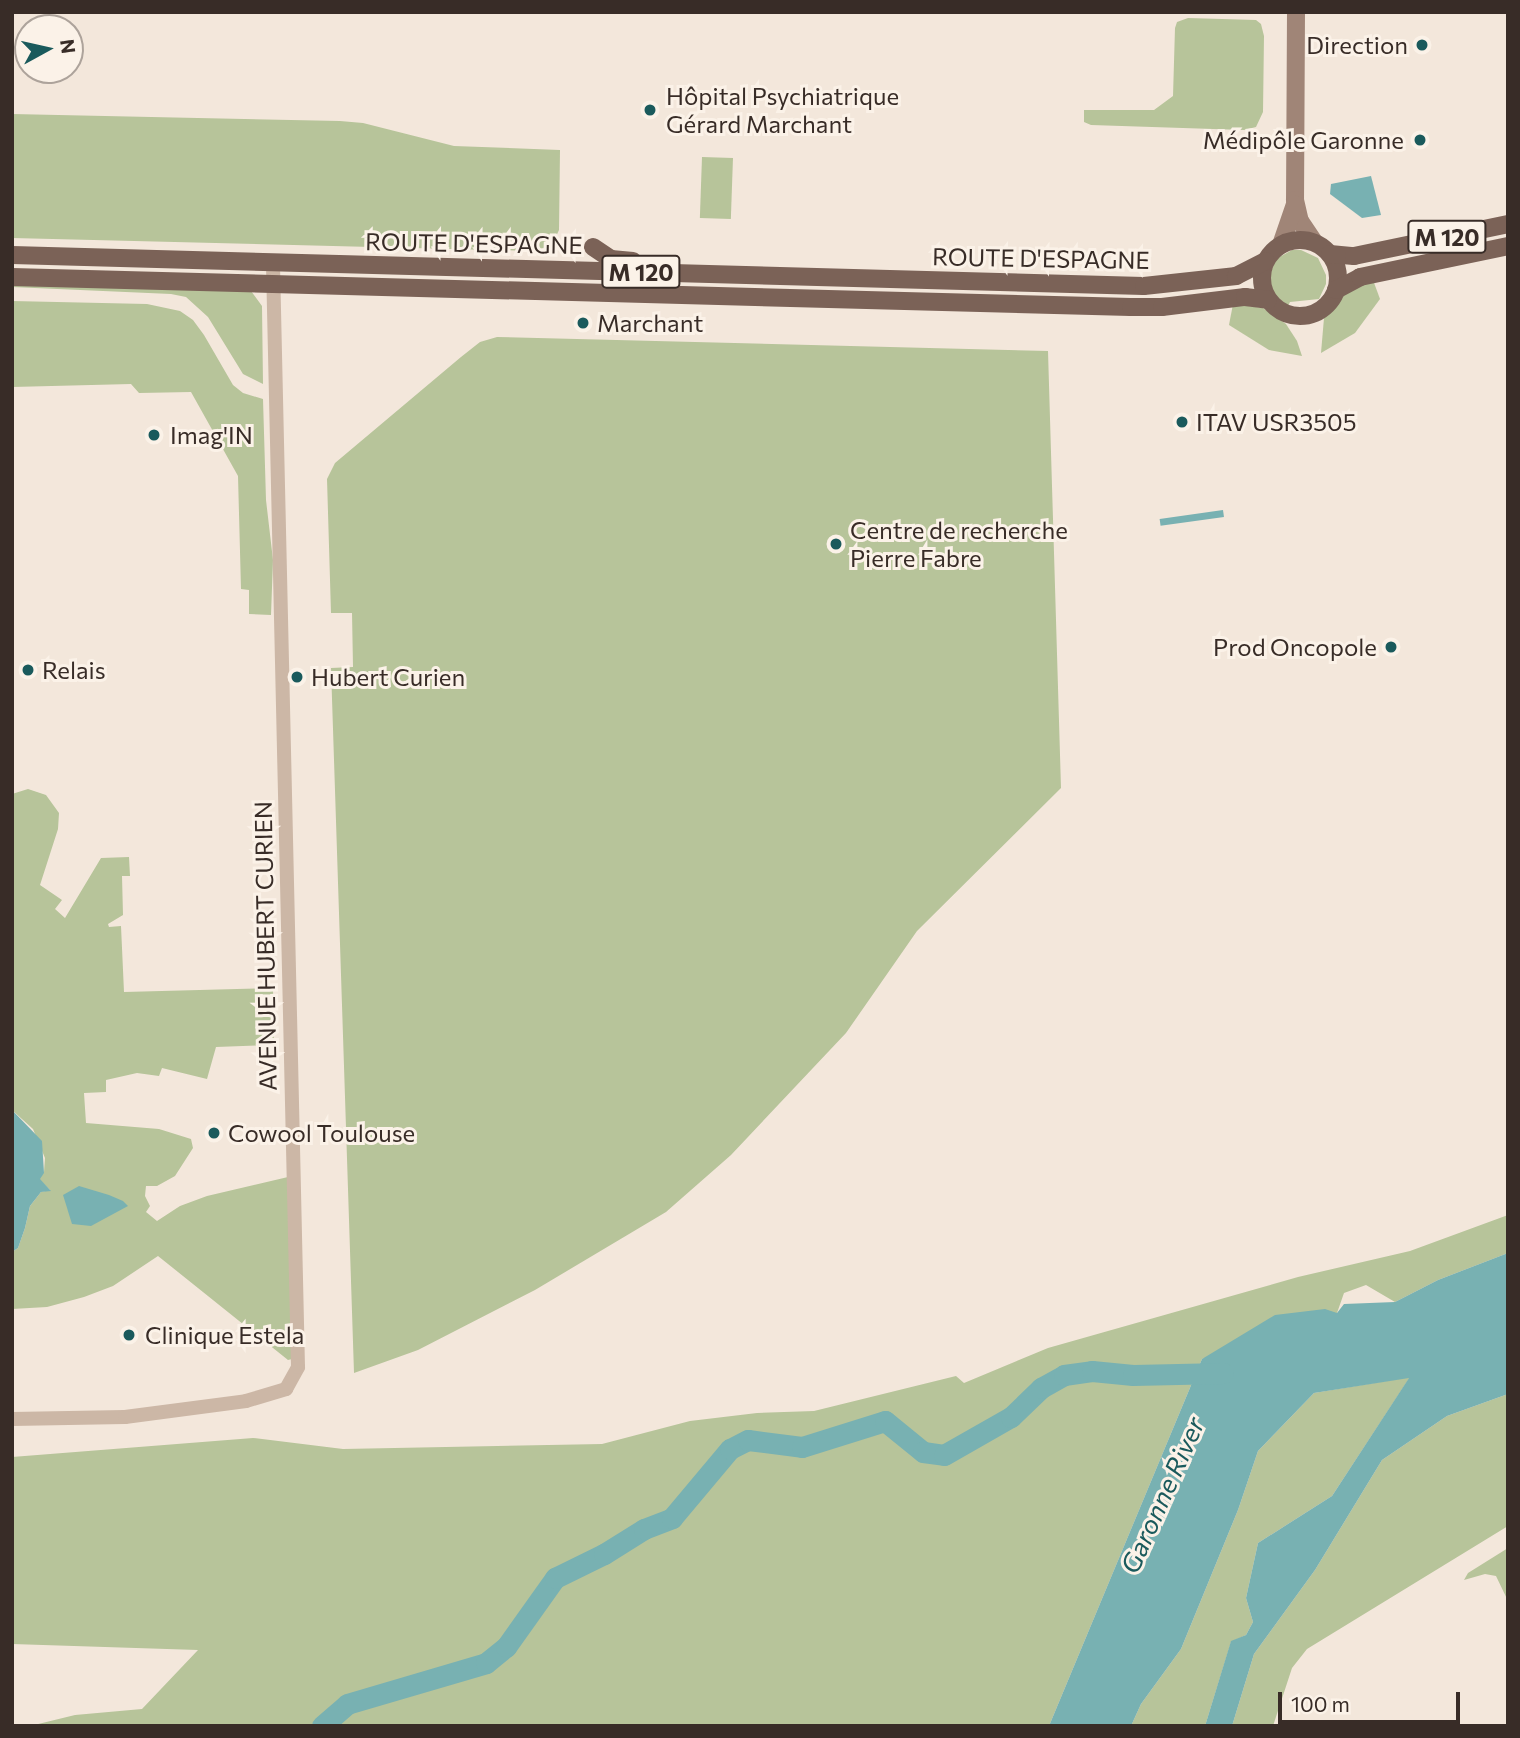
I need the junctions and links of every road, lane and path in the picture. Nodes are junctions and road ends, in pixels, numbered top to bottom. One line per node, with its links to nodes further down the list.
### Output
1 (1296, 12): 2 (street)
2 (1295, 200): 4 (street); 5 (street)
3 (1508, 224): 8 (main road, M 120)
4 (1314, 242): 5 (main road); 8 (main road)
5 (1281, 245): 10 (main road)
6 (1508, 246): 15 (main road, M 120)
7 (593, 247): 12 (main road)
8 (1330, 254): 15 (main road)
9 (12, 255): 11 (main road, ROUTE D'ESPAGNE / M 120)
10 (1265, 261): 12 (main road, ROUTE D'ESPAGNE / M 120); 16 (main road)
11 (273, 263): 12 (main road, ROUTE D'ESPAGNE / M 120); 14 (street, AVENUE HUBERT CURIEN)
12 (719, 273)
13 (12, 277): 14 (main road, ROUTE D'ESPAGNE / M 120)
14 (273, 284): 16 (main road, ROUTE D'ESPAGNE / M 120); 17 (street, AVENUE HUBERT CURIEN)
15 (1336, 290): 16 (main road)
16 (1268, 300)
17 (12, 1419)

